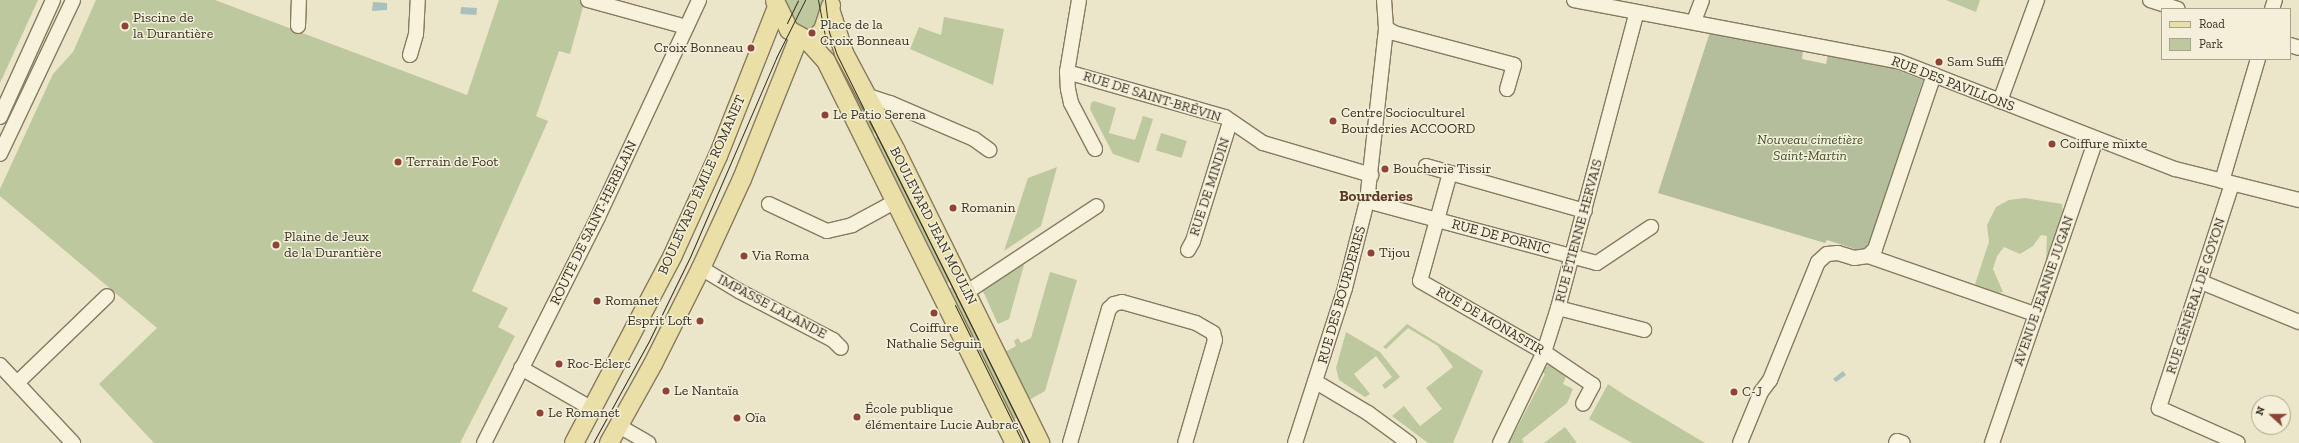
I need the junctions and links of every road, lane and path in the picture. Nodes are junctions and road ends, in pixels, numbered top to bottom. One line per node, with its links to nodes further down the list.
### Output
1 (53, 0): 29 (street)
2 (73, 0): 34 (street)
3 (299, 0): 18 (street)
4 (418, 0): 22 (street)
5 (588, 0): 19 (street)
6 (699, 0): 19 (street, ROUTE DE SAINT-HERBLAIN)
7 (1079, 0): 24 (street)
8 (1384, 0): 20 (street, RUE DES BOURDERIES)
9 (1574, 0): 16 (street, RUE DES PAVILLONS)
10 (1702, 0): 17 (street)
11 (2037, 0): 28 (street)
12 (2150, 0): 15 (street)
13 (776, 4): 21 (main road); 65 (main road, BOULEVARD ÉMILE ROMANET)
14 (831, 4): 21 (main road); 27 (main road, BOULEVARD JEAN MOULIN)
15 (2174, 5)
16 (1637, 12): 17 (street, RUE DES PAVILLONS); 44 (street, RUE ÉTIENNE HERVAIS)
17 (1694, 21): 25 (street, RUE DES PAVILLONS)
18 (298, 26)
19 (686, 27): 61 (street, ROUTE DE SAINT-HERBLAIN)
20 (1386, 28): 26 (street); 37 (street, RUE DES BOURDERIES)
21 (803, 38): 40 (main road, BOULEVARD JEAN MOULIN); 50 (main road)
22 (410, 55)
23 (2258, 60): 38 (street, RUE GÉNÉRAL DE GOYON)
24 (1067, 72): 30 (street, RUE DE SAINT-BRÉVIN); 32 (street)
25 (1934, 75): 28 (street, RUE DES PAVILLONS); 49 (street)
26 (1508, 89)
27 (866, 98): 33 (street); 52 (main road, BOULEVARD JEAN MOULIN)
28 (2000, 101): 31 (street, RUE DES PAVILLONS)
29 (0, 117)
30 (1230, 122): 37 (street, RUE DE SAINT-BRÉVIN); 47 (street, RUE DE MINDIN)
31 (2096, 140): 38 (street, RUE DES PAVILLONS); 55 (street, AVENUE JEANNE JUGAN)
32 (1095, 149)
33 (989, 150)
34 (0, 154)
35 (1426, 166): 36 (street)
36 (1450, 173): 44 (street); 45 (street)
37 (1371, 174): 41 (street, RUE DES BOURDERIES)
38 (2227, 183): 39 (street, RUE DES PAVILLONS); 51 (street, RUE GÉNÉRAL DE GOYON)
39 (2299, 200)
40 (896, 201): 42 (street); 73 (main road, BOULEVARD JEAN MOULIN)
41 (1367, 201): 45 (street, RUE DE PORNIC); 62 (street, RUE DES BOURDERIES)
42 (769, 204)
43 (1097, 206): 52 (street)
44 (1585, 211): 48 (street, RUE ÉTIENNE HERVAIS)
45 (1436, 220): 48 (street, RUE DE PORNIC); 59 (street, RUE DE MONASTIR)
46 (1650, 227): 48 (street, RUE DE PORNIC)
47 (1188, 250)
48 (1572, 256): 54 (street, RUE ÉTIENNE HERVAIS)
49 (1868, 256): 55 (street); 80 (street)
50 (701, 268): 58 (street, IMPASSE LALANDE); 66 (main road)
51 (2201, 282): 56 (street); 67 (street, RUE GÉNÉRAL DE GOYON)
52 (964, 294): 74 (main road, BOULEVARD JEAN MOULIN)
53 (107, 296): 63 (street)
54 (1558, 308): 57 (street); 59 (street, RUE ÉTIENNE HERVAIS)
55 (2035, 314): 83 (street, AVENUE JEANNE JUGAN)
56 (2299, 322)
57 (1644, 330)
58 (841, 348)
59 (1544, 352): 64 (street, RUE DE MONASTIR); 79 (street, RUE ÉTIENNE HERVAIS)
60 (0, 365): 63 (street)
61 (521, 368): 65 (street); 69 (street, ROUTE DE SAINT-HERBLAIN)
62 (1316, 382): 77 (street, RUE DES BOURDERIES); 78 (street)
63 (17, 383): 68 (street)
64 (1583, 404)
65 (594, 410): 70 (main road, BOULEVARD ÉMILE ROMANET)
66 (619, 426): 71 (main road); 72 (street)
67 (2205, 437): 84 (street)
68 (73, 443)
69 (484, 443)
70 (574, 443)
71 (610, 443)
72 (649, 443)
73 (1015, 443)
74 (1040, 443)
75 (1070, 443): 76 (street)
76 (1185, 443)
77 (1295, 443)
78 (1409, 443)
79 (1500, 443)
80 (1740, 443)
81 (1896, 443): 82 (street)
82 (1903, 443)
83 (1992, 443)
84 (2238, 443)

